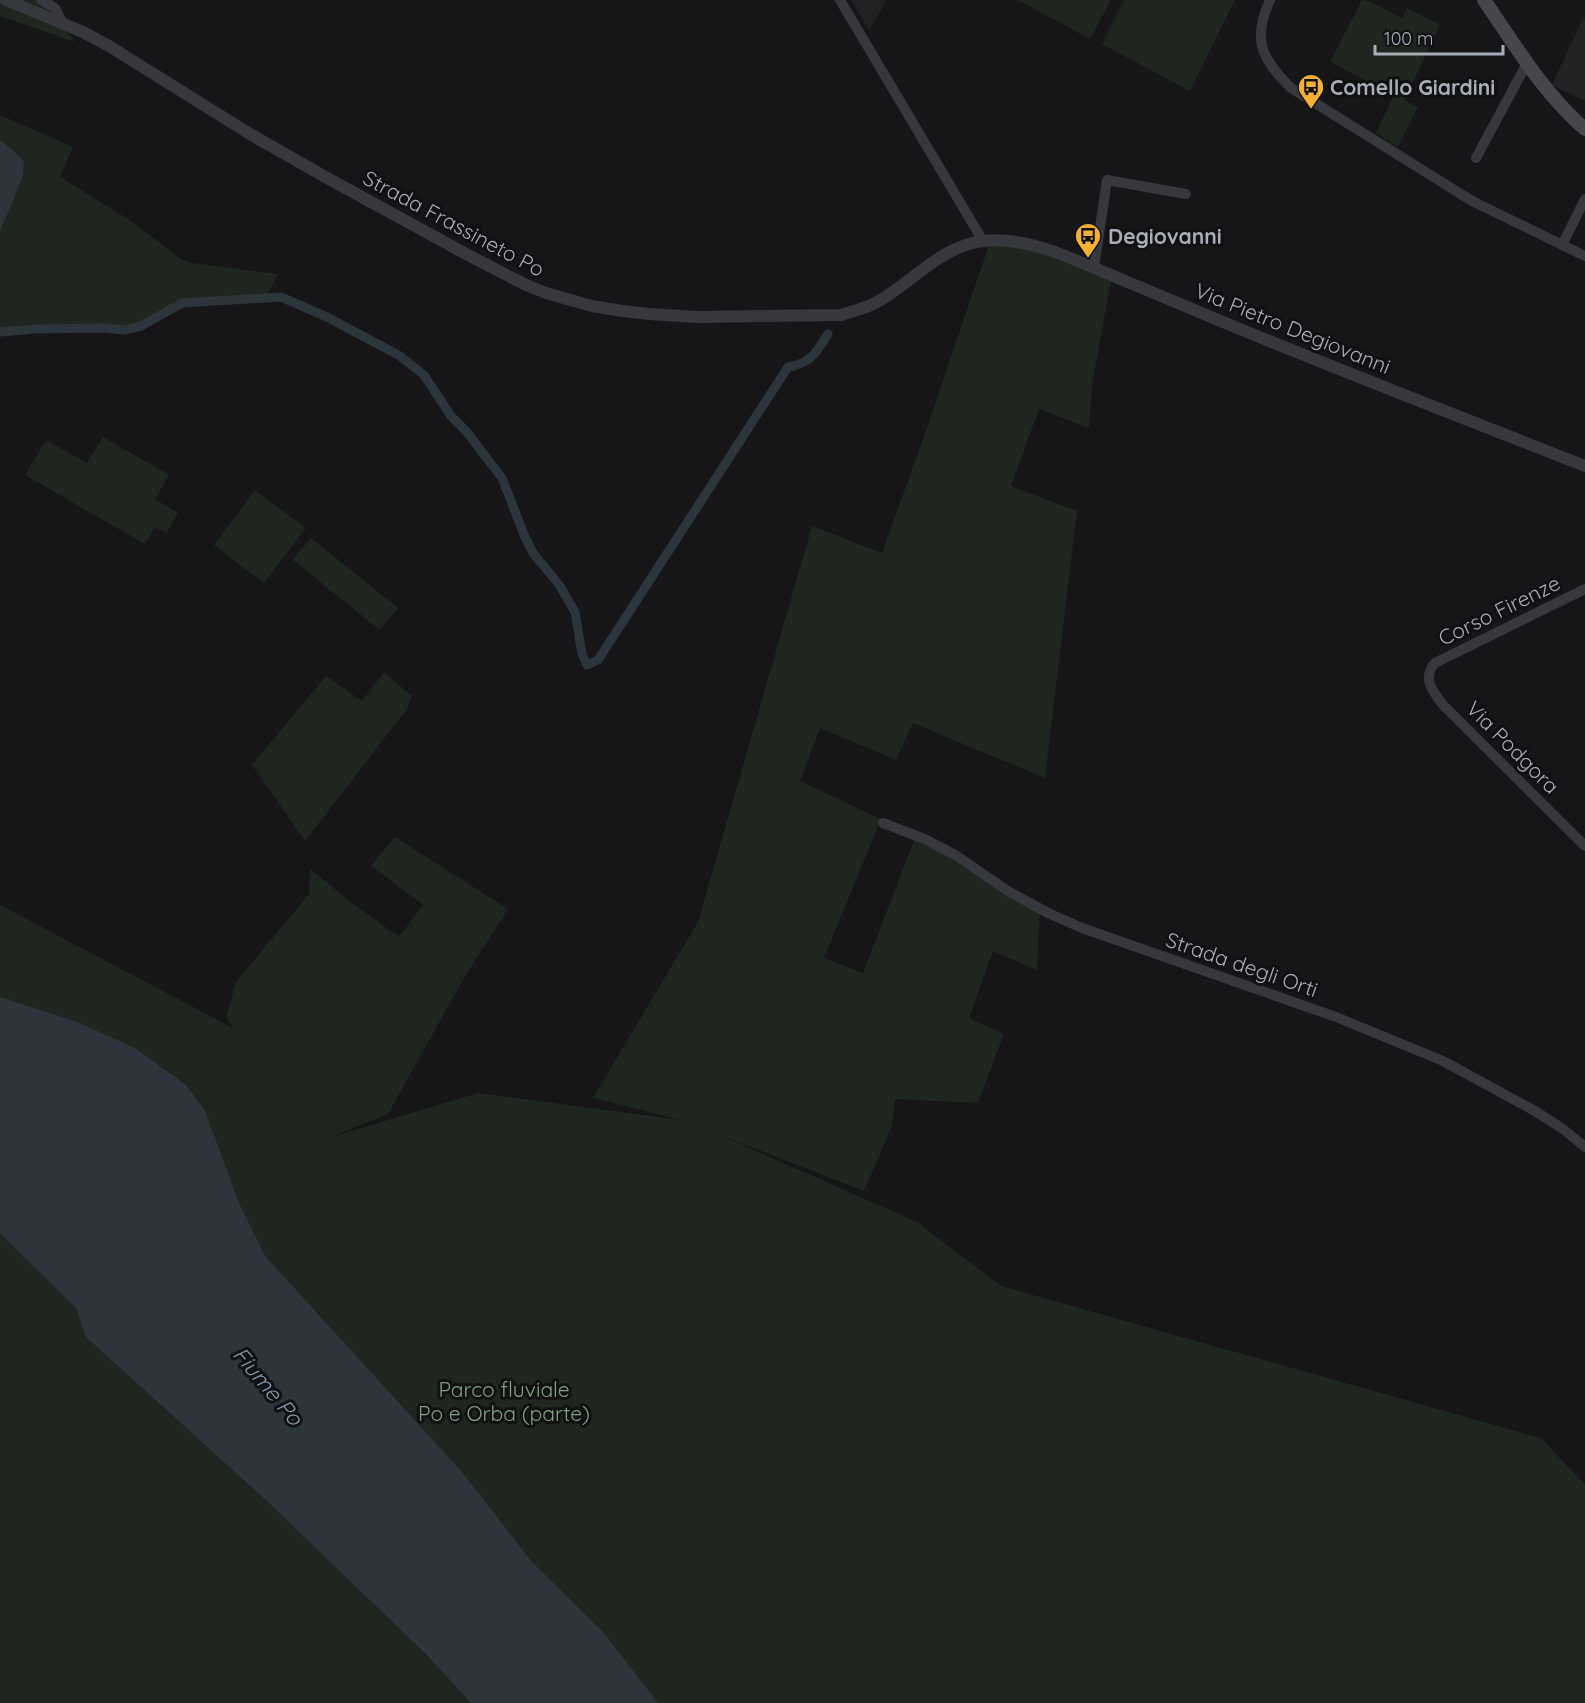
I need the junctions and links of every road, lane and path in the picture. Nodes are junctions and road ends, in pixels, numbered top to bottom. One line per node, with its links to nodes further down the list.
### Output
1 (6, 0): 6 (street, Strada Frassineto Po)
2 (41, 0): 6 (street)
3 (840, 0): 12 (street)
4 (1270, 0): 13 (street)
5 (1484, 0): 7 (main road)
6 (63, 24): 12 (street, Strada Frassineto Po)
7 (1527, 63): 8 (main road); 9 (street)
8 (1585, 129)
9 (1476, 158)
10 (1186, 194): 15 (street)
11 (1585, 199): 13 (street)
12 (983, 241): 15 (street, Via Pietro Degiovanni)
13 (1562, 245): 14 (street)
14 (1585, 256)
15 (1095, 268): 16 (street, Via Pietro Degiovanni)
16 (1585, 466)
17 (1585, 589): 18 (street, Corso Firenze)
18 (1431, 667): 20 (street, Via Podgora)
19 (884, 824): 21 (street, Strada degli Orti)
20 (1585, 846)
21 (1585, 1147)

